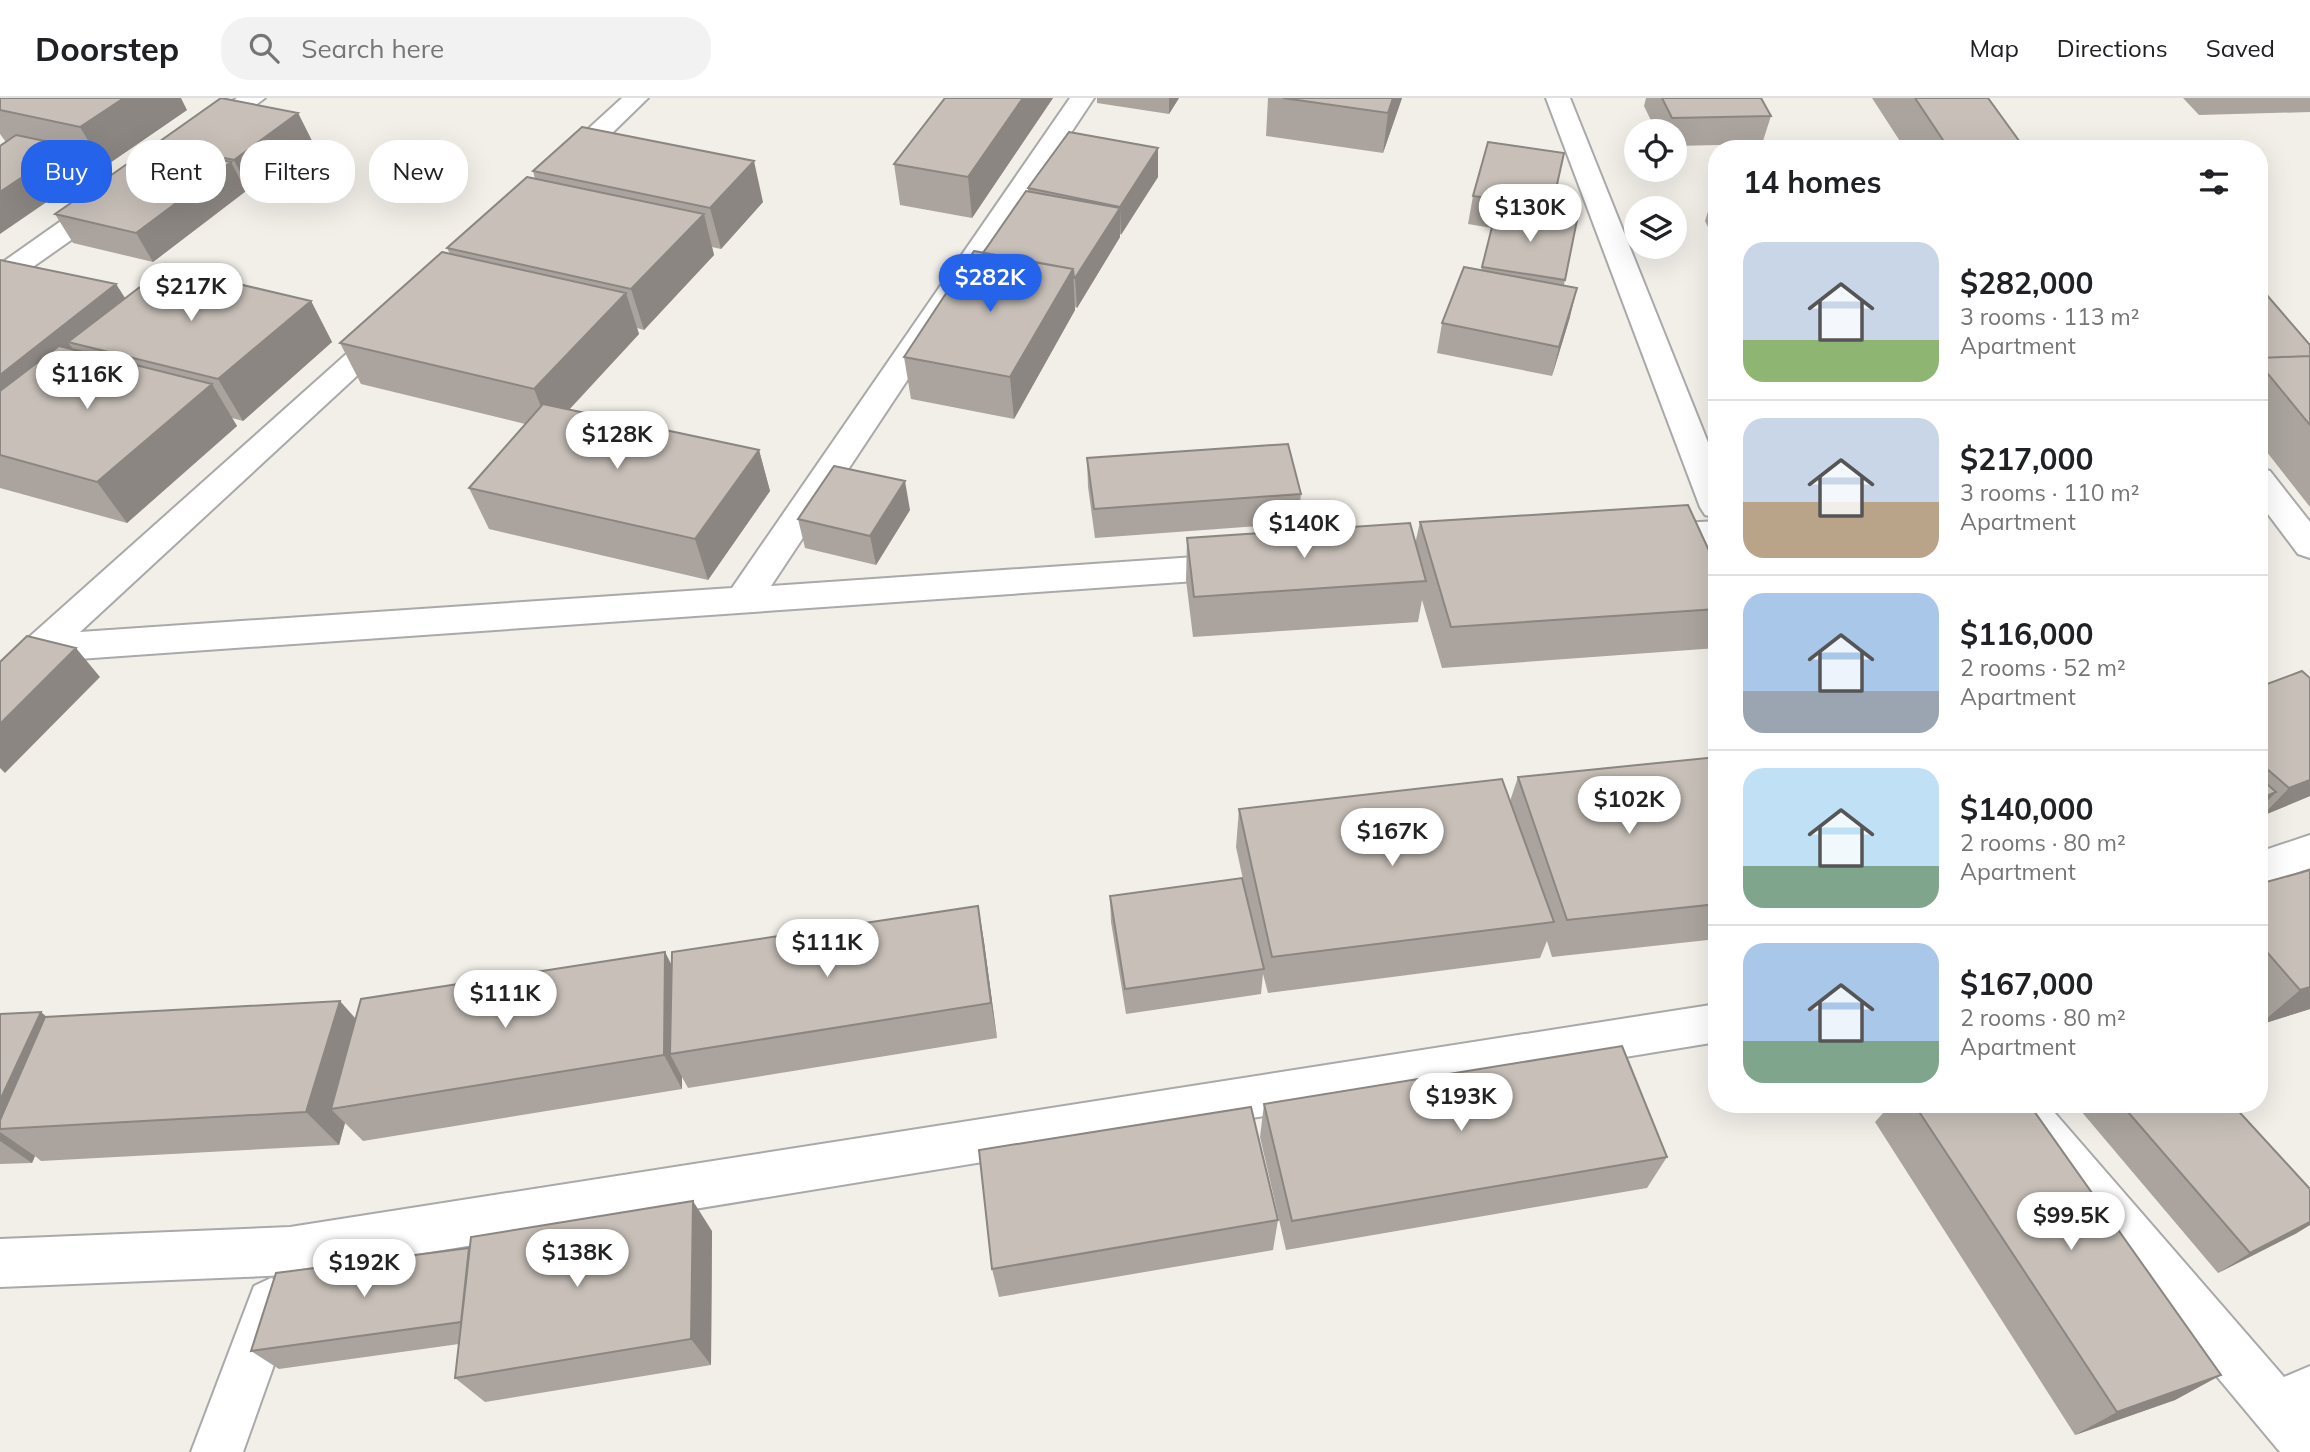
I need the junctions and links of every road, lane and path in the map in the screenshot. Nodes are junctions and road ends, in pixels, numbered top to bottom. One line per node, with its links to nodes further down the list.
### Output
1 (253, 98): 5 (street)
2 (636, 98): 6 (street)
3 (1082, 98): 16 (street)
4 (1558, 98): 10 (street)
5 (194, 140)
6 (545, 183)
7 (126, 188): 8 (street)
8 (0, 277)
9 (414, 307): 17 (street)
10 (1708, 484)
11 (2268, 491): 14 (street)
12 (1708, 534): 13 (street)
13 (1619, 540)
14 (2310, 546)
15 (1271, 564): 16 (street)
16 (742, 601): 17 (street)
17 (40, 648): 18 (street)
18 (0, 688)
19 (2310, 851): 20 (street)
20 (2268, 866)
21 (1708, 1024): 23 (street)
22 (2026, 1113): 25 (street)
23 (290, 1251): 24 (street); 27 (street)
24 (0, 1263)
25 (2293, 1399): 26 (street)
26 (2310, 1447)
27 (217, 1452)

